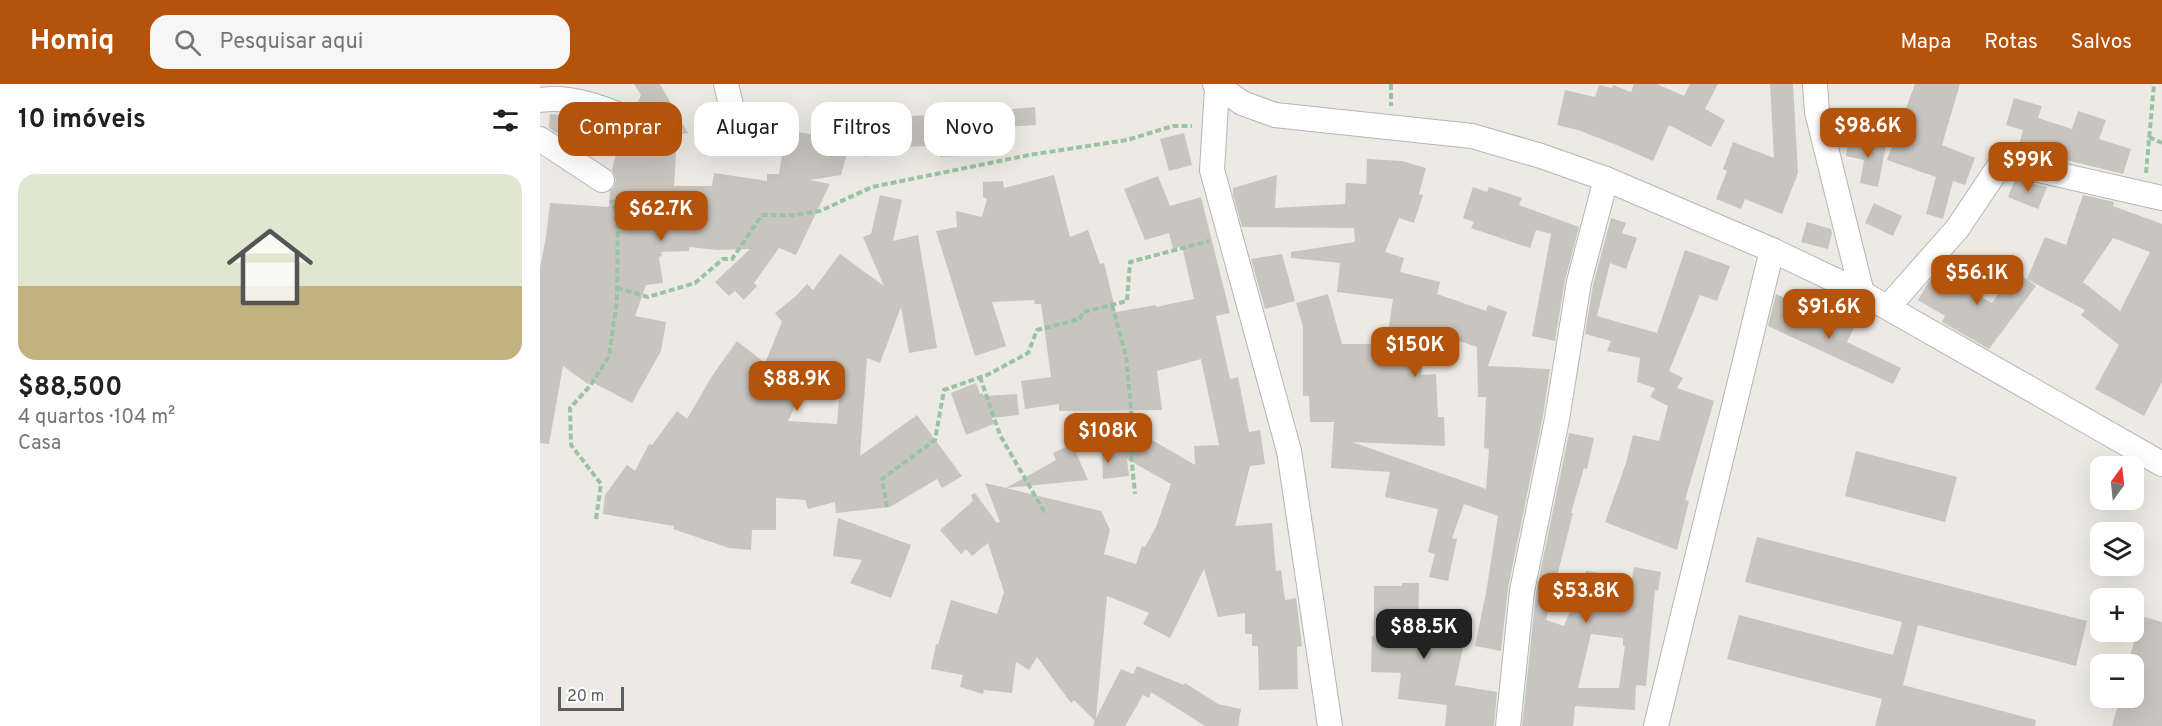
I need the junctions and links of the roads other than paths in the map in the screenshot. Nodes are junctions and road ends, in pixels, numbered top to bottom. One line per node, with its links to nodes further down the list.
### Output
1 (726, 84): 6 (street)
2 (1815, 84): 12 (street)
3 (1216, 86): 8 (street); 15 (street)
4 (540, 100): 5 (street)
5 (584, 102)
6 (730, 102)
7 (540, 139): 9 (street)
8 (1606, 179): 11 (street); 16 (street)
9 (602, 180)
10 (2153, 196): 13 (street)
11 (1772, 250): 12 (street); 17 (street)
12 (1862, 293): 13 (street)
13 (1888, 307): 14 (street)
14 (2162, 464)
15 (1330, 726)
16 (1508, 726)
17 (1656, 726)

